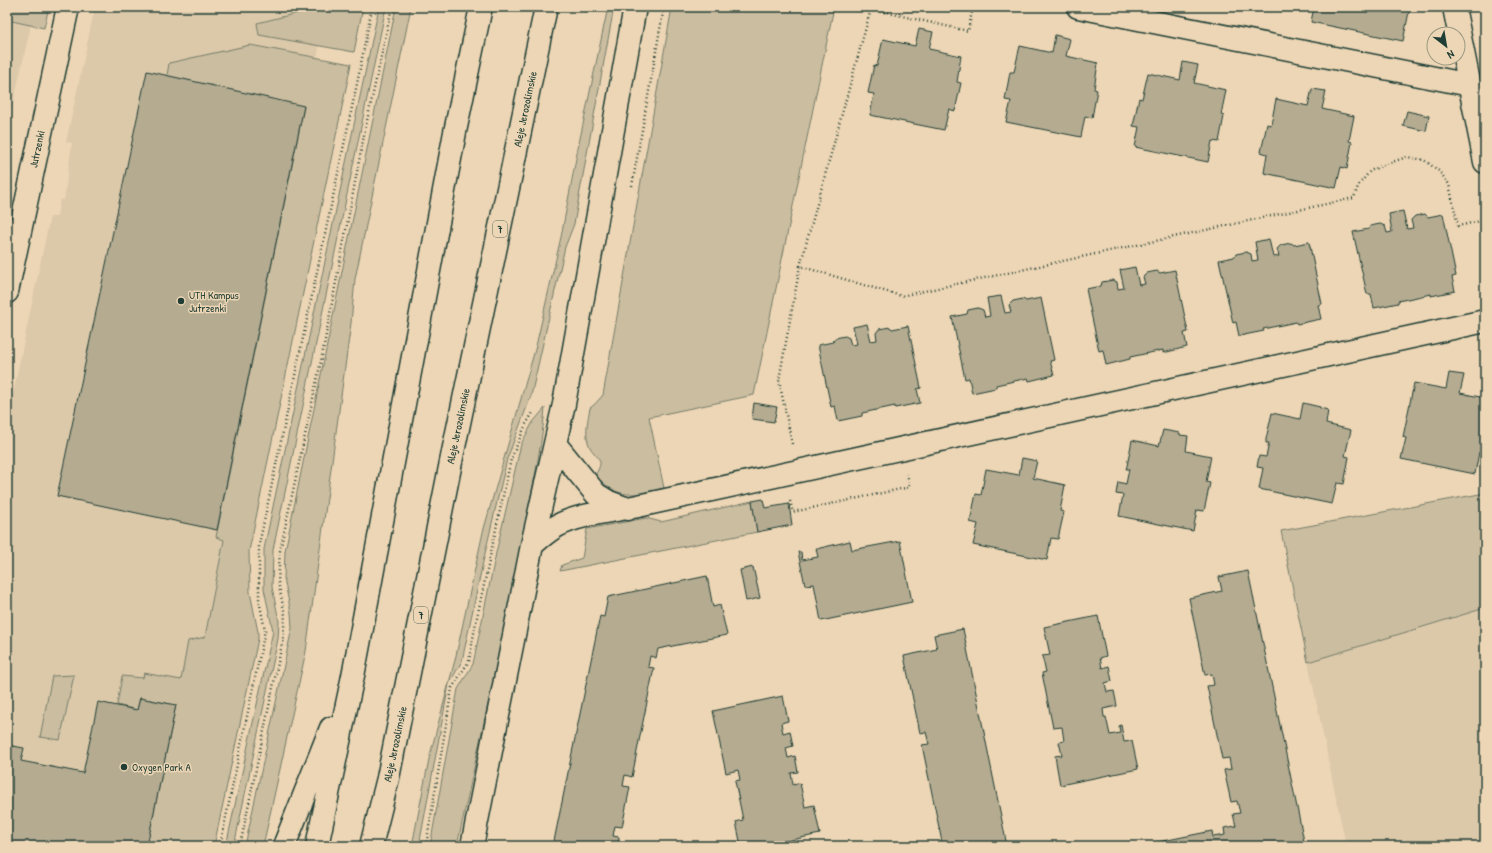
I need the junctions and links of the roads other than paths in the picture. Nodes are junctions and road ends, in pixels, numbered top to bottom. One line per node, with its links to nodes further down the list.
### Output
1 (68, 7): 9 (street, Jutrzenki)
2 (480, 7): 14 (street)
3 (546, 7): 15 (street, Aleje Jerozolimskie / 7)
4 (635, 7): 11 (street)
5 (1078, 7): 7 (street)
6 (1454, 7): 7 (street)
7 (1470, 85): 8 (street)
8 (1485, 162)
9 (7, 292)
10 (1485, 321): 12 (street)
11 (556, 445): 12 (street); 13 (street)
12 (628, 508): 13 (street)
13 (532, 545): 20 (street)
14 (354, 671): 16 (street); 17 (street)
15 (388, 778): 18 (street, Aleje Jerozolimskie / 7); 19 (street)
16 (284, 846)
17 (317, 846)
18 (371, 846)
19 (383, 846)
20 (472, 846)

